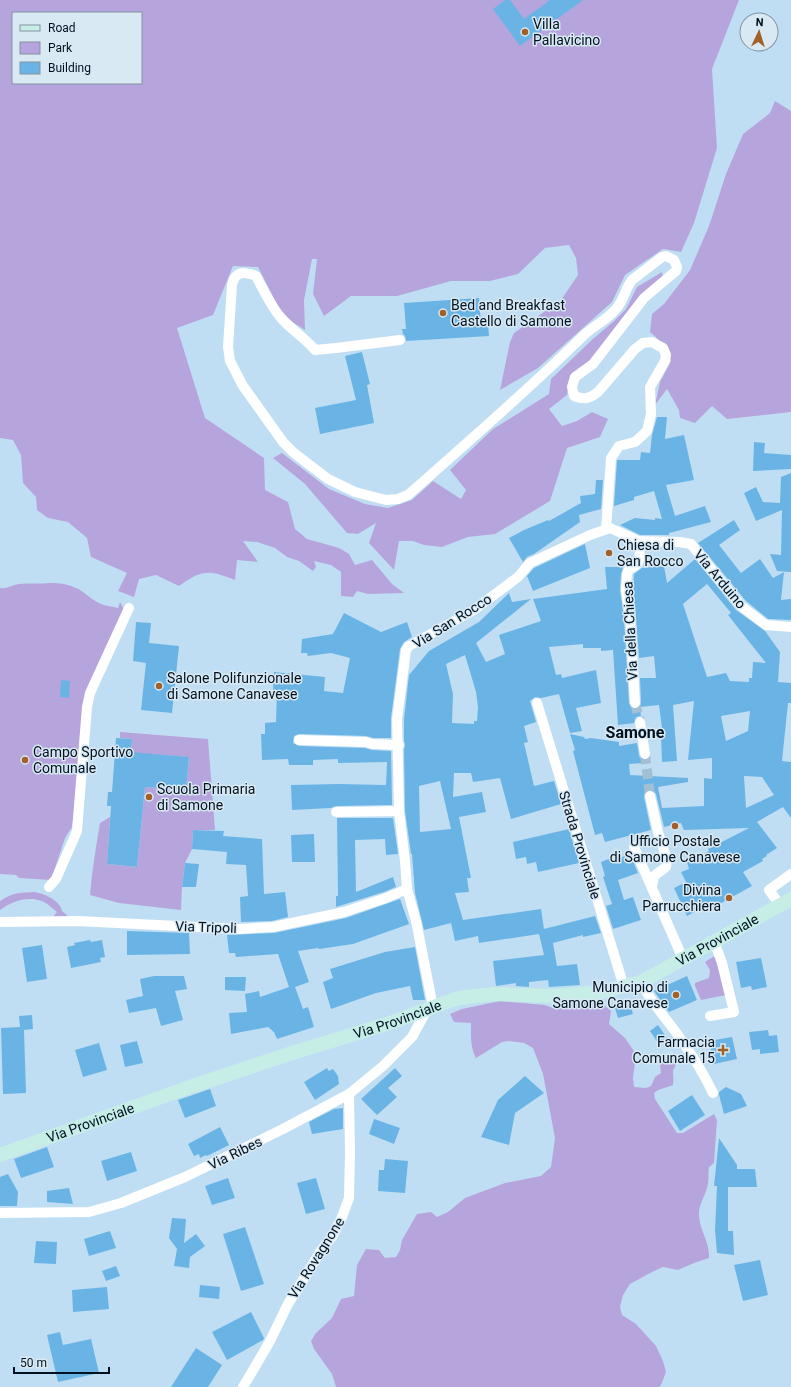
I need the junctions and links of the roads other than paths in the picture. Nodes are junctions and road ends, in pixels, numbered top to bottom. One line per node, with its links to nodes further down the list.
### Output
1 (400, 340): 2 (street)
2 (606, 529): 3 (street, Via Arduino); 10 (street, Via San Rocco)
3 (638, 541): 5 (street, Via Arduino); 7 (street, Via della Chiesa)
4 (129, 608): 17 (street)
5 (791, 627)
6 (537, 703): 25 (street, Strada Provinciale)
7 (635, 703)
8 (640, 722): 11 (street)
9 (299, 740): 10 (street)
10 (399, 746): 13 (street)
11 (645, 754)
12 (650, 796): 19 (street)
13 (399, 811): 14 (street); 18 (street)
14 (336, 812)
15 (634, 848): 19 (street)
16 (791, 874): 20 (street)
17 (49, 887)
18 (407, 889): 21 (street, Via Tripoli); 26 (street)
19 (652, 889): 23 (street)
20 (786, 902): 22 (main road, Via Provinciale)
21 (0, 922)
22 (714, 941): 23 (main road, Via Provinciale); 27 (street)
23 (683, 959): 24 (main road, Via Provinciale)
24 (641, 982): 25 (main road, Via Provinciale); 29 (street)
25 (624, 987): 26 (main road, Via Provinciale)
26 (431, 1008): 28 (street, Via Ribes); 30 (main road, Via Provinciale)
27 (710, 1016)
28 (350, 1094): 31 (street, Via Ribes); 32 (street, Via Rovagnone)
29 (713, 1094)
30 (0, 1155)
31 (0, 1213)
32 (243, 1387)

